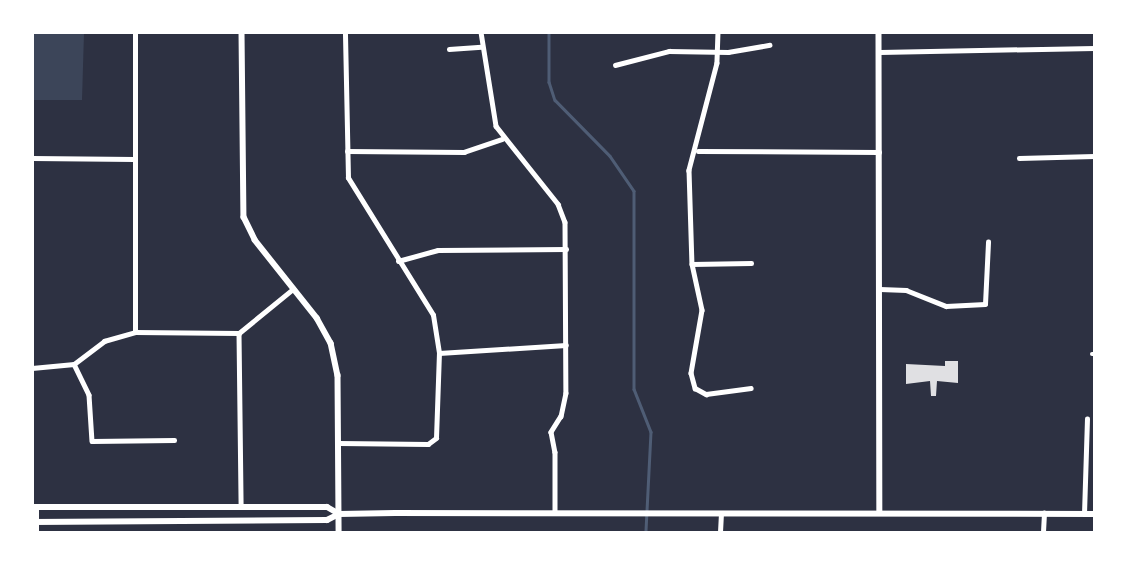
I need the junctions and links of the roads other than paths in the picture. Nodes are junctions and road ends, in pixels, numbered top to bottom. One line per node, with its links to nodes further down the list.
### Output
1 (135, 32): 21 (street)
2 (242, 32): 27 (street)
3 (346, 32): 15 (street)
4 (481, 32): 8 (street)
5 (718, 32): 11 (street)
6 (880, 32): 12 (street)
7 (769, 45): 11 (street)
8 (481, 47): 10 (street); 14 (street)
9 (1094, 48): 12 (street)
10 (449, 49)
11 (718, 52): 13 (street); 16 (street)
12 (880, 52): 17 (street)
13 (615, 65)
14 (502, 139): 15 (street); 23 (street)
15 (347, 151): 24 (street)
16 (698, 151): 17 (street); 26 (street)
17 (879, 152): 28 (street)
18 (1094, 156): 20 (street)
19 (32, 158): 21 (street)
20 (1019, 158)
21 (134, 159): 29 (street)
22 (988, 242): 28 (street)
23 (566, 249): 24 (street); 31 (street)
24 (398, 261): 32 (street)
25 (751, 263): 26 (street)
26 (692, 264): 35 (street)
27 (293, 289): 30 (street); 38 (street)
28 (880, 289): 42 (street)
29 (135, 332): 30 (street); 33 (street)
30 (239, 332): 40 (street)
31 (566, 346): 32 (street); 41 (street)
32 (439, 353): 38 (street)
33 (74, 364): 34 (street); 37 (street)
34 (32, 368)
35 (751, 388)
36 (1087, 419): 46 (street)
37 (174, 440)
38 (339, 443): 44 (street)
39 (34, 506): 40 (main road); 48 (street)
40 (241, 506): 44 (main road)
41 (555, 512): 44 (main road); 45 (main road)
42 (880, 512): 43 (main road); 45 (main road)
43 (1044, 513): 46 (main road); 52 (street)
44 (339, 514): 48 (main road); 50 (street)
45 (721, 514): 51 (street)
46 (1084, 514): 47 (main road)
47 (1094, 514)
48 (34, 522): 49 (street)
49 (36, 532)
50 (339, 532)
51 (720, 532)
52 (1043, 532)

